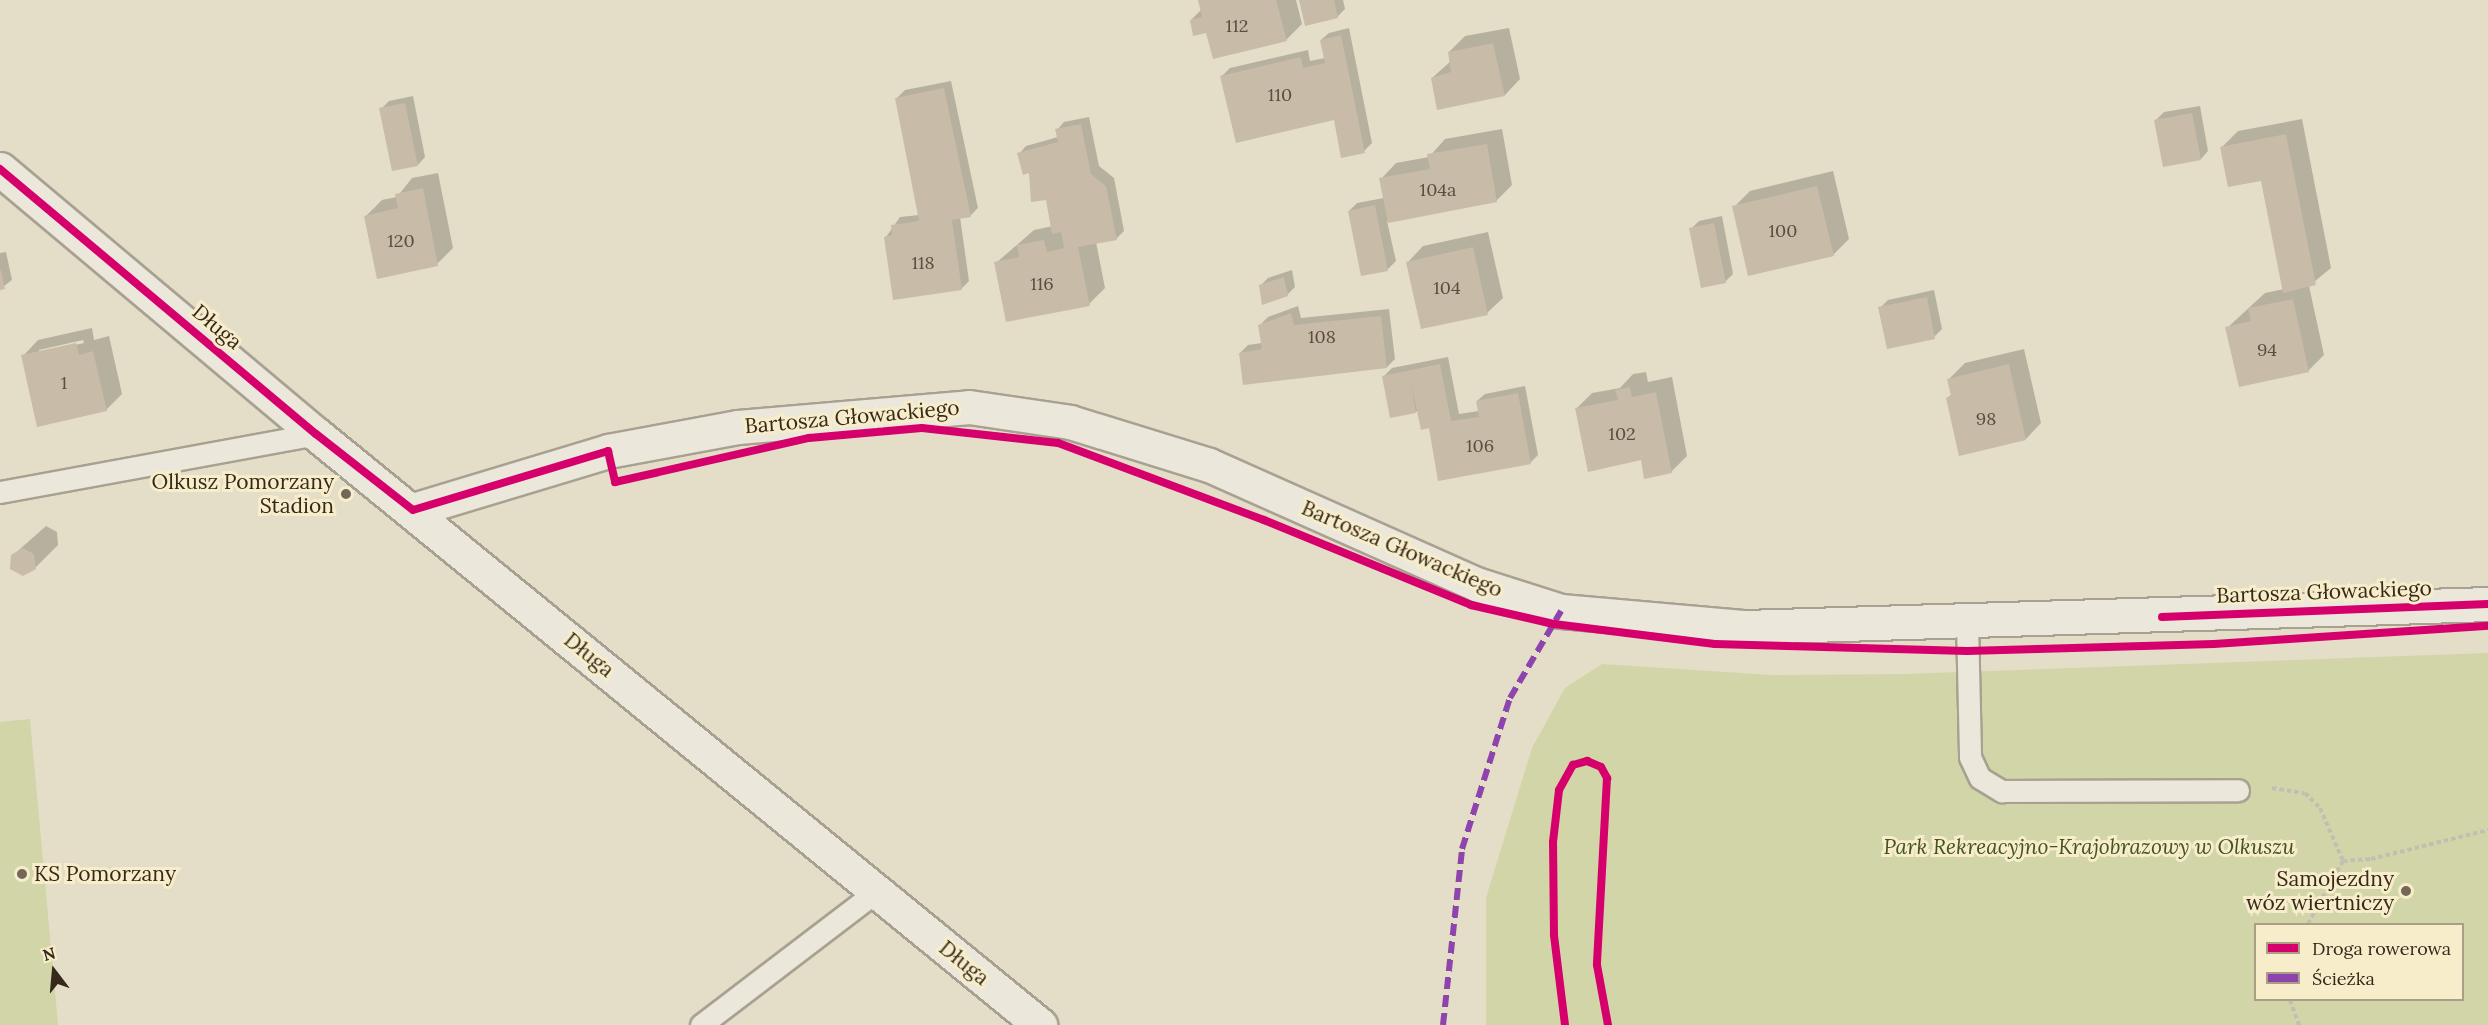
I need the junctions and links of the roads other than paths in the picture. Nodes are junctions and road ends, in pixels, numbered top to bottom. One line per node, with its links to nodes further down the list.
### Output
1 (0, 168): 2 (street, Długa)
2 (316, 434): 3 (lane); 4 (street, Długa)
3 (0, 492)
4 (412, 510): 6 (street, Bartosza Głowackiego); 8 (street, Długa)
5 (2488, 604): 6 (street, Bartosza Głowackiego)
6 (1967, 622): 7 (lane)
7 (2238, 790)
8 (877, 891): 9 (lane); 10 (street, Długa)
9 (701, 1025)
10 (1040, 1025)

